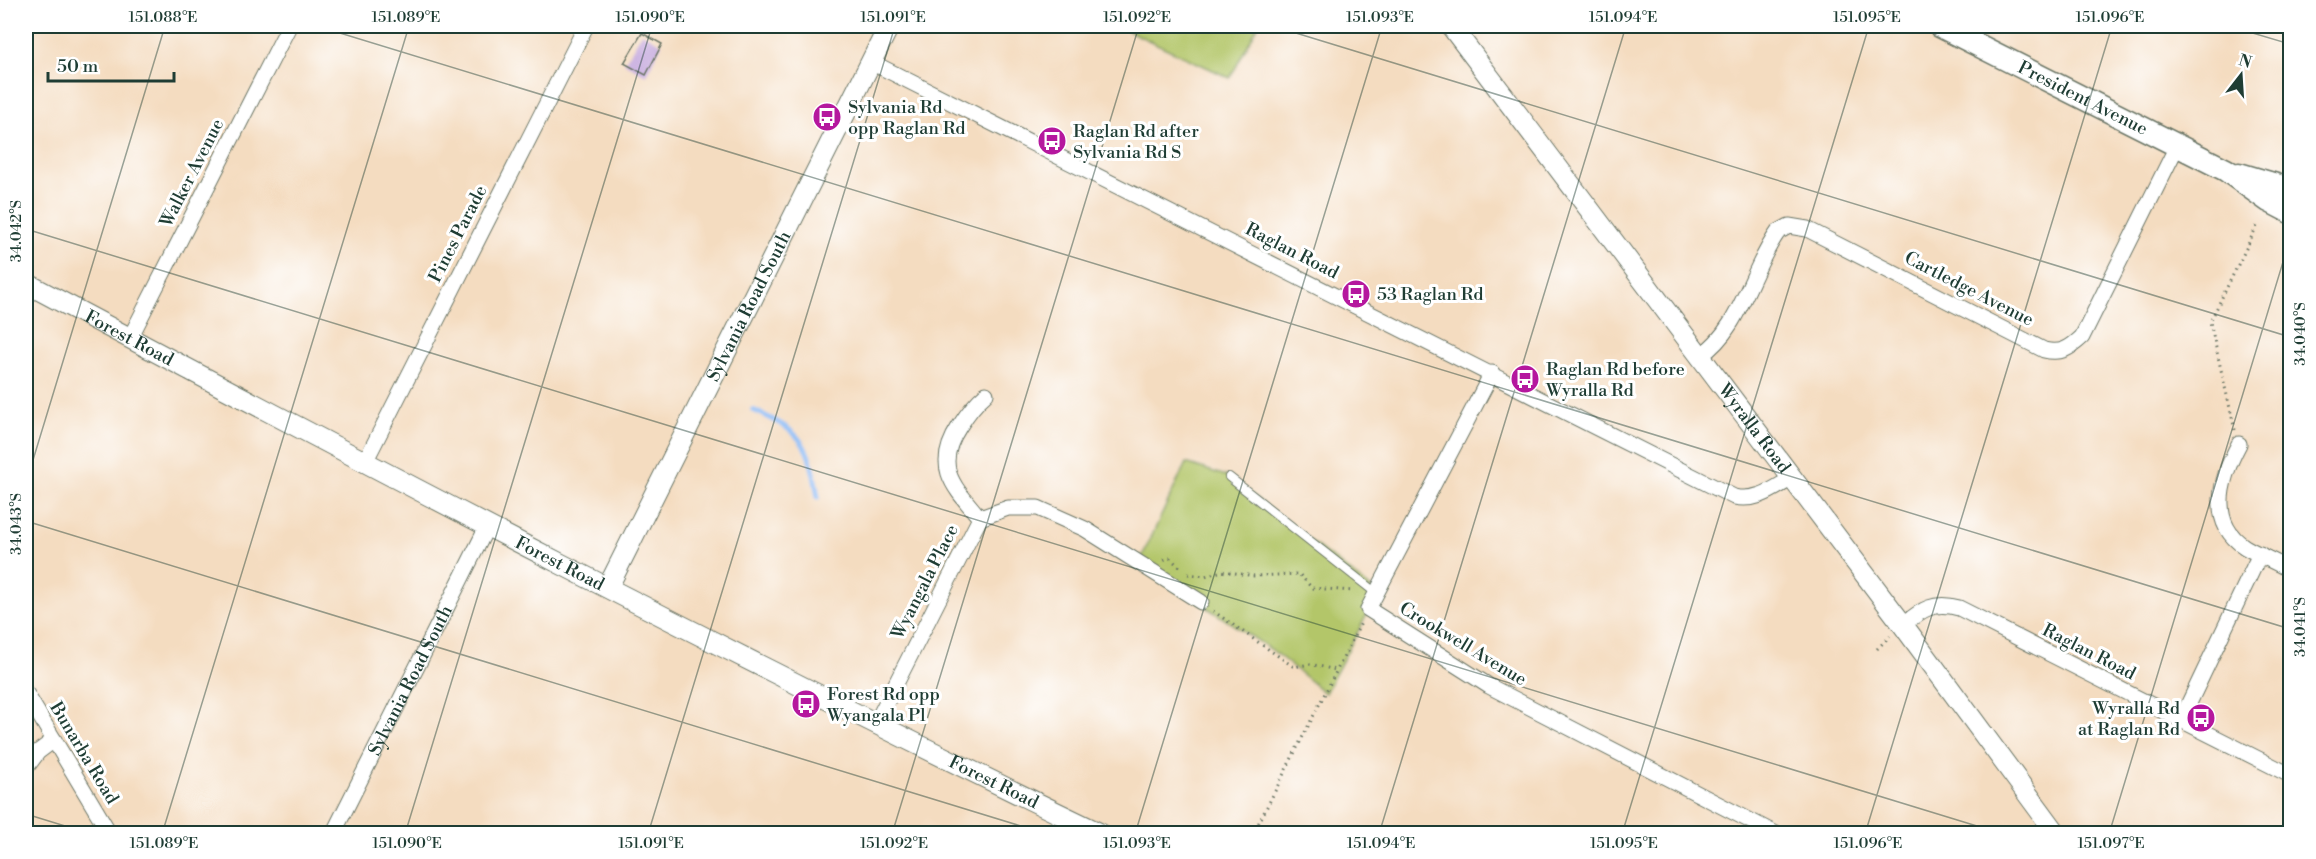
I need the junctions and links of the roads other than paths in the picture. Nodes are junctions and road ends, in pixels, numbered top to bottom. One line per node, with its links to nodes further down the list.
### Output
1 (289, 26): 12 (street, Walker Avenue)
2 (585, 26): 17 (street, Pines Parade)
3 (889, 26): 6 (street, Sylvania Road South)
4 (1451, 26): 13 (street, Wyralla Road)
5 (1940, 26): 7 (main road, President Avenue)
6 (870, 62): 14 (street, Raglan Road); 24 (street, Sylvania Road South)
7 (2177, 146): 8 (main road, President Avenue); 13 (street, Cartledge Avenue)
8 (2226, 170): 9 (main road, President Avenue); 10 (main road, President Avenue)
9 (2290, 189)
10 (2290, 212)
11 (26, 283): 12 (street, Forest Road)
12 (130, 338): 17 (street, Forest Road)
13 (1700, 356): 19 (street, Wyralla Road)
14 (1492, 373): 19 (street, Raglan Road); 25 (street, Crookwell Avenue)
15 (986, 394): 20 (street)
16 (2239, 444): 22 (street)
17 (366, 460): 21 (street, Forest Road)
18 (1229, 477): 25 (lane)
19 (1792, 478): 27 (street, Wyralla Road)
20 (980, 518): 26 (street, Wyangala Place); 30 (street, Wyangala Place)
21 (487, 527): 24 (street, Forest Road); 35 (street, Sylvania Road South)
22 (2260, 554): 23 (street); 29 (street)
23 (2290, 570)
24 (608, 587): 30 (street, Forest Road)
25 (1378, 594): 37 (street, Crookwell Avenue)
26 (1201, 602)
27 (1903, 625): 29 (street, Raglan Road); 38 (street, Wyralla Road)
28 (26, 693): 31 (street, Bunarba Road)
29 (2181, 720): 33 (street, Raglan Road)
30 (874, 725): 36 (street, Forest Road)
31 (54, 740): 32 (street); 34 (street, Bunarba Road)
32 (26, 768)
33 (2290, 775)
34 (110, 834)
35 (333, 834)
36 (1101, 834)
37 (1776, 834)
38 (2056, 834)

